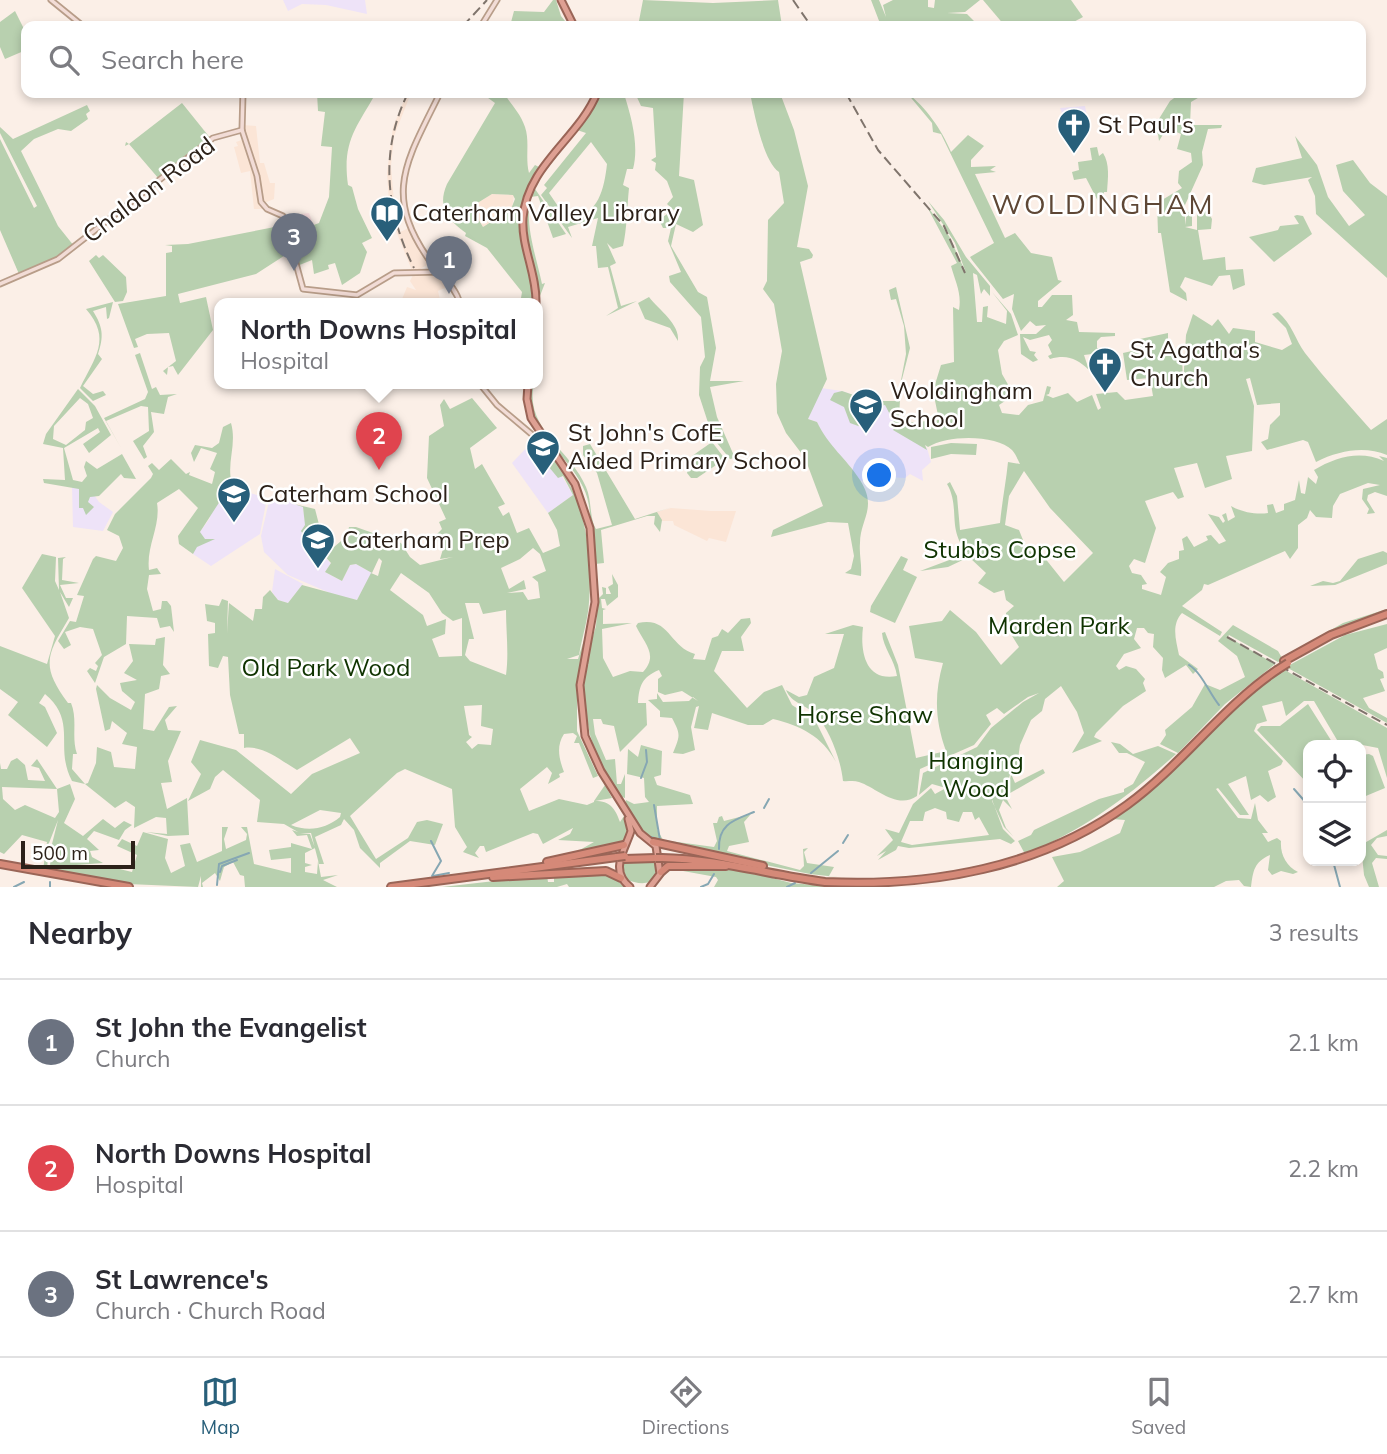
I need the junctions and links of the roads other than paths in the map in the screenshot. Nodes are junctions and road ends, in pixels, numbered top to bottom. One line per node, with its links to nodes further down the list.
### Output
1 (51, 0): 4 (main road)
2 (497, 0): 5 (main road)
3 (559, 0): 6 (highway)
4 (77, 21)
5 (484, 21)
6 (570, 21)
7 (243, 98): 10 (main road)
8 (437, 98): 11 (main road)
9 (592, 98): 14 (highway)
10 (242, 130): 11 (main road); 12 (main road, Chaldon Road)
11 (432, 267): 13 (main road)
12 (0, 284)
13 (458, 298)
14 (535, 298)
15 (484, 389): 17 (main road)
16 (527, 389): 17 (highway)
17 (542, 440): 19 (highway); 19 (highway)
18 (1387, 616): 24 (highway, bridge)
19 (579, 696): 20 (highway); 22 (highway)
20 (645, 838): 21 (highway); 22 (highway)
21 (653, 842): 24 (highway); 25 (highway)
22 (626, 843): 26 (highway); 27 (highway)
23 (0, 866): 28 (highway); 29 (highway)
24 (762, 868): 25 (highway); 26 (highway)
25 (660, 874): 32 (highway); 33 (highway)
26 (491, 875): 27 (highway); 30 (highway); 31 (highway)
27 (625, 884)
28 (102, 887)
29 (129, 887)
30 (391, 887)
31 (419, 887)
32 (650, 887)
33 (660, 887)

